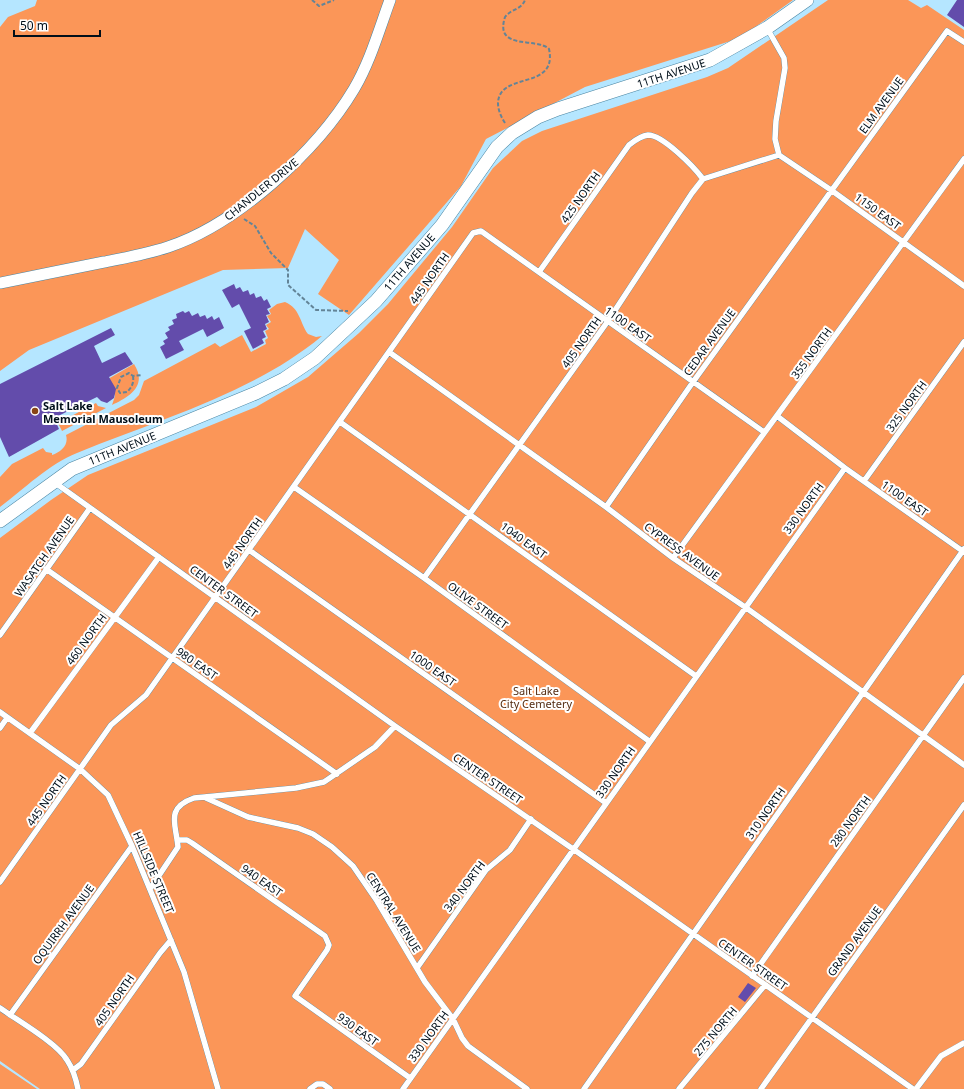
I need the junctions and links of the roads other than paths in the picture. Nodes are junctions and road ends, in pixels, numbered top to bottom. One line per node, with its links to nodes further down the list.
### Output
1 (390, 0): 12 (street, CHANDLER DRIVE)
2 (807, 0): 3 (street, 11TH AVENUE)
3 (767, 28): 5 (lane); 24 (street, 11TH AVENUE)
4 (964, 42): 8 (lane, ELM AVENUE)
5 (779, 155): 7 (lane); 8 (lane, 1150 EAST)
6 (964, 159): 10 (lane, 355 NORTH)
7 (703, 179): 11 (lane, 425 NORTH); 14 (lane, 405 NORTH)
8 (831, 190): 10 (lane, 1150 EAST); 17 (lane, CEDAR AVENUE)
9 (481, 231): 11 (lane, 1100 EAST); 16 (lane, 445 NORTH)
10 (903, 242): 13 (lane, 1150 EAST); 18 (lane, 355 NORTH)
11 (539, 272): 14 (lane, 1100 EAST)
12 (0, 283)
13 (964, 286)
14 (608, 322): 17 (lane, 1100 EAST); 21 (lane, 405 NORTH)
15 (964, 342): 23 (lane, 325 NORTH)
16 (389, 352): 19 (lane, 445 NORTH); 21 (lane, CYPRESS AVENUE)
17 (692, 382): 20 (lane, 1100 EAST); 26 (lane, CEDAR AVENUE)
18 (777, 416): 20 (lane, 355 NORTH); 22 (lane, 1100 EAST)
19 (340, 422): 25 (lane, 445 NORTH); 28 (lane, 1040 EAST)
20 (764, 432): 33 (lane, 355 NORTH)
21 (519, 446): 26 (lane, CYPRESS AVENUE); 28 (lane, 405 NORTH)
22 (845, 468): 23 (lane, 1100 EAST); 37 (lane, 330 NORTH)
23 (864, 481): 31 (lane, 1100 EAST)
24 (54, 482): 27 (lane, CENTER STREET); 29 (street, 11TH AVENUE)
25 (294, 487): 30 (lane, 445 NORTH); 35 (lane, OLIVE STREET)
26 (606, 507): 33 (lane, CYPRESS AVENUE)
27 (90, 508): 32 (lane, CENTER STREET); 34 (lane, WASATCH AVENUE)
28 (470, 514): 35 (lane, 405 NORTH); 41 (lane, 1040 EAST)
29 (0, 521)
30 (249, 550): 36 (lane, 445 NORTH); 55 (lane, 1000 EAST)
31 (964, 551): 43 (lane, 310 NORTH)
32 (159, 557): 36 (lane, CENTER STREET); 38 (lane, 460 NORTH)
33 (673, 558): 37 (lane, CYPRESS AVENUE)
34 (46, 569): 38 (lane, 980 EAST); 39 (lane, WASATCH AVENUE)
35 (424, 578): 50 (lane, OLIVE STREET)
36 (216, 597): 40 (lane, 445 NORTH); 46 (lane, CENTER STREET)
37 (745, 607): 41 (lane, 330 NORTH); 43 (lane, CYPRESS AVENUE)
38 (115, 617): 40 (lane, 980 EAST); 48 (lane, 460 NORTH)
39 (0, 636)
40 (172, 658): 52 (lane, 445 NORTH); 53 (lane, 980 EAST)
41 (696, 676): 50 (lane, 330 NORTH)
42 (964, 678): 49 (lane, 280 NORTH)
43 (863, 693): 49 (lane, CYPRESS AVENUE); 63 (lane, 310 NORTH)
44 (0, 712): 45 (lane, HILLSIDE STREET)
45 (7, 718): 47 (lane); 48 (lane, HILLSIDE STREET)
46 (395, 726): 53 (lane); 57 (lane, CENTER STREET)
47 (0, 728)
48 (30, 733): 52 (lane, HILLSIDE STREET)
49 (923, 736): 51 (lane, CYPRESS AVENUE); 66 (lane, 280 NORTH)
50 (649, 741): 55 (lane, 330 NORTH)
51 (964, 765)
52 (80, 769): 59 (lane, HILLSIDE STREET); 61 (lane, 445 NORTH)
53 (337, 774): 54 (lane)
54 (206, 798): 58 (lane); 65 (lane, CENTRAL AVENUE)
55 (606, 803): 60 (lane, 330 NORTH)
56 (964, 805): 71 (lane, GRAND AVENUE)
57 (531, 819): 60 (lane, CENTER STREET); 65 (lane, 340 NORTH)
58 (177, 840): 62 (lane); 68 (lane, 940 EAST)
59 (132, 846): 62 (lane, HILLSIDE STREET); 70 (lane, OQUIRRH AVENUE)
60 (573, 849): 63 (lane, CENTER STREET); 72 (lane, 330 NORTH)
61 (0, 882)
62 (150, 889): 64 (lane, HILLSIDE STREET)
63 (692, 933): 66 (lane, CENTER STREET); 82 (lane, 310 NORTH)
64 (171, 940): 74 (lane, 405 NORTH); 77 (lane, HILLSIDE STREET)
65 (417, 968): 72 (lane, CENTRAL AVENUE)
66 (752, 976): 67 (lane, CENTER STREET)
67 (765, 985): 71 (lane, CENTER STREET); 83 (lane, 275 NORTH)
68 (295, 996): 75 (lane, 930 EAST)
69 (0, 1008): 70 (lane)
70 (10, 1015): 74 (lane)
71 (811, 1018): 84 (lane, GRAND AVENUE); 85 (lane, CENTER STREET)
72 (453, 1019): 75 (lane, 330 NORTH); 81 (lane, CENTRAL AVENUE)
73 (964, 1043): 86 (lane)
74 (73, 1070): 76 (lane)
75 (410, 1078): 80 (lane, 330 NORTH)
76 (78, 1089)
77 (218, 1089)
78 (310, 1089): 79 (lane)
79 (330, 1089)
80 (403, 1089)
81 (527, 1089)
82 (584, 1089)
83 (679, 1089)
84 (761, 1089)
85 (913, 1089)
86 (916, 1089)

